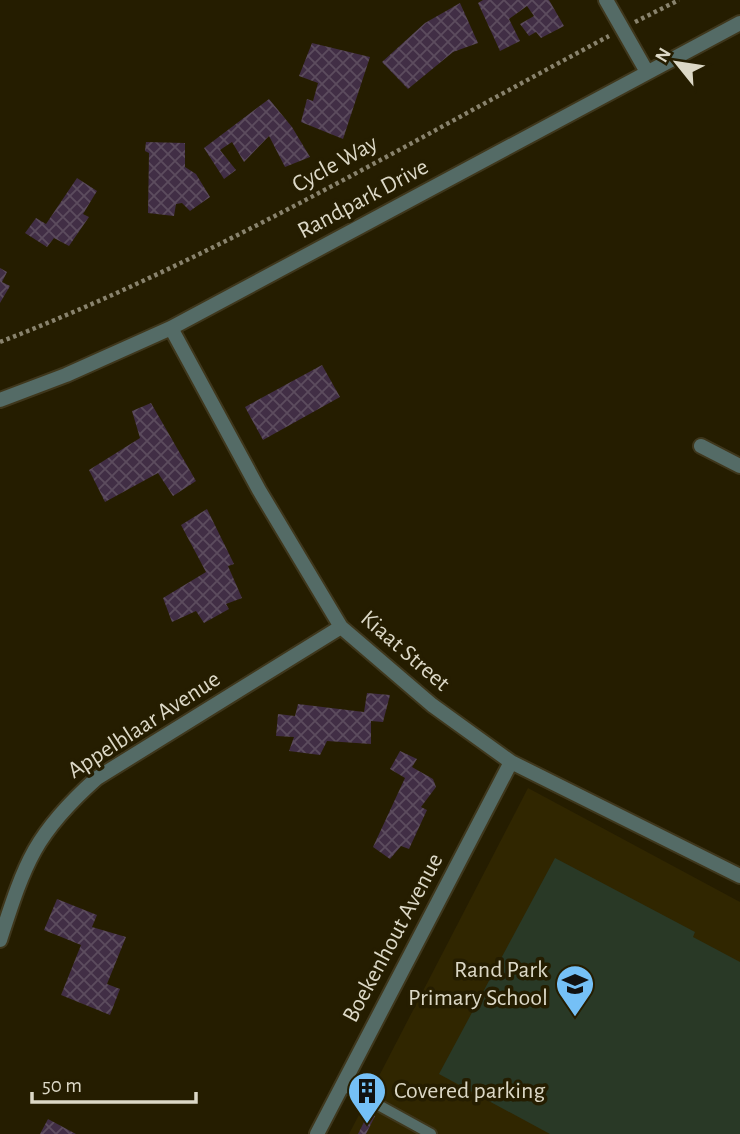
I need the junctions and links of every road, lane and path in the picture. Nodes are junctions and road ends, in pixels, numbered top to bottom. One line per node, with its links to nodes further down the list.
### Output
1 (606, 0): 4 (street)
2 (679, 0): 4 (path, Cycle Way)
3 (740, 23): 5 (street, Randpark Drive)
4 (621, 30): 5 (street); 7 (path, Cycle Way)
5 (648, 72): 6 (street, Randpark Drive)
6 (171, 328): 8 (street, Randpark Drive); 11 (street, Kiaat Street)
7 (0, 342)
8 (0, 400)
9 (701, 446): 10 (street)
10 (740, 466)
11 (341, 626): 12 (street, Kiaat Street); 14 (street, Appelblaar Avenue)
12 (510, 762): 13 (street, Kiaat Street); 15 (street, Boekenhout Avenue)
13 (740, 876)
14 (0, 940)
15 (342, 1085): 16 (street, Boekenhout Avenue); 17 (lane)
16 (317, 1134)
17 (431, 1134)

